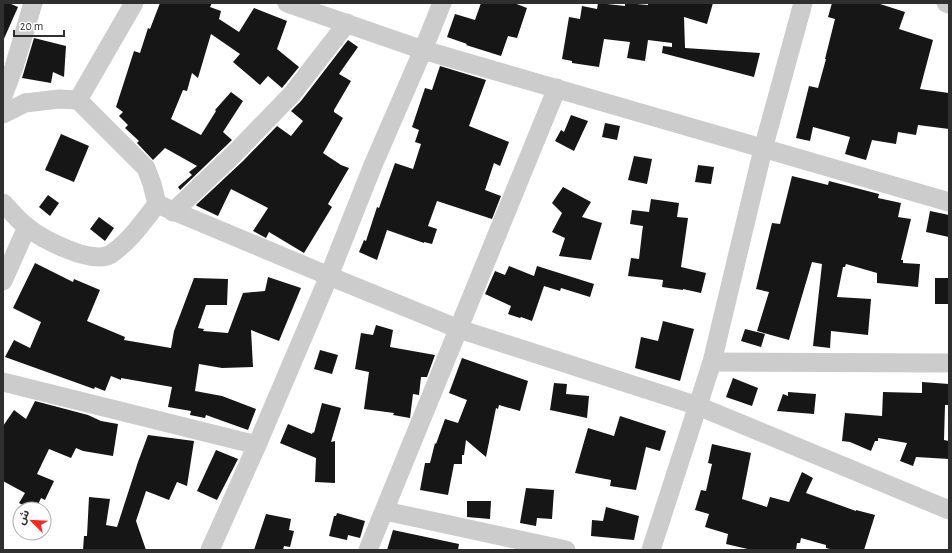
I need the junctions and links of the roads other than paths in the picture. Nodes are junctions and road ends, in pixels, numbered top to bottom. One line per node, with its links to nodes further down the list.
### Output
1 (33, 3): 11 (street)
2 (134, 3): 12 (street)
3 (287, 3): 8 (street)
4 (442, 3): 9 (street)
5 (803, 3): 14 (street)
6 (946, 3): 7 (street)
7 (949, 4)
8 (347, 23): 9 (street); 17 (street)
9 (423, 50): 10 (street); 19 (street)
10 (557, 88): 14 (street); 21 (street)
11 (3, 96)
12 (78, 100): 13 (street); 17 (street)
13 (3, 114)
14 (763, 149): 15 (street); 22 (street)
15 (949, 202)
16 (3, 203): 18 (street)
17 (165, 208): 18 (street); 19 (street)
18 (27, 227): 20 (street)
19 (329, 276): 21 (street); 26 (street)
20 (3, 281)
21 (459, 329): 25 (street); 28 (street)
22 (712, 362): 23 (street); 25 (street)
23 (949, 363)
24 (3, 382): 26 (street)
25 (698, 406): 27 (street); 32 (street)
26 (257, 445): 29 (street)
27 (949, 510)
28 (385, 511): 30 (street); 31 (street)
29 (210, 550)
30 (368, 550)
31 (566, 550)
32 (651, 550)

